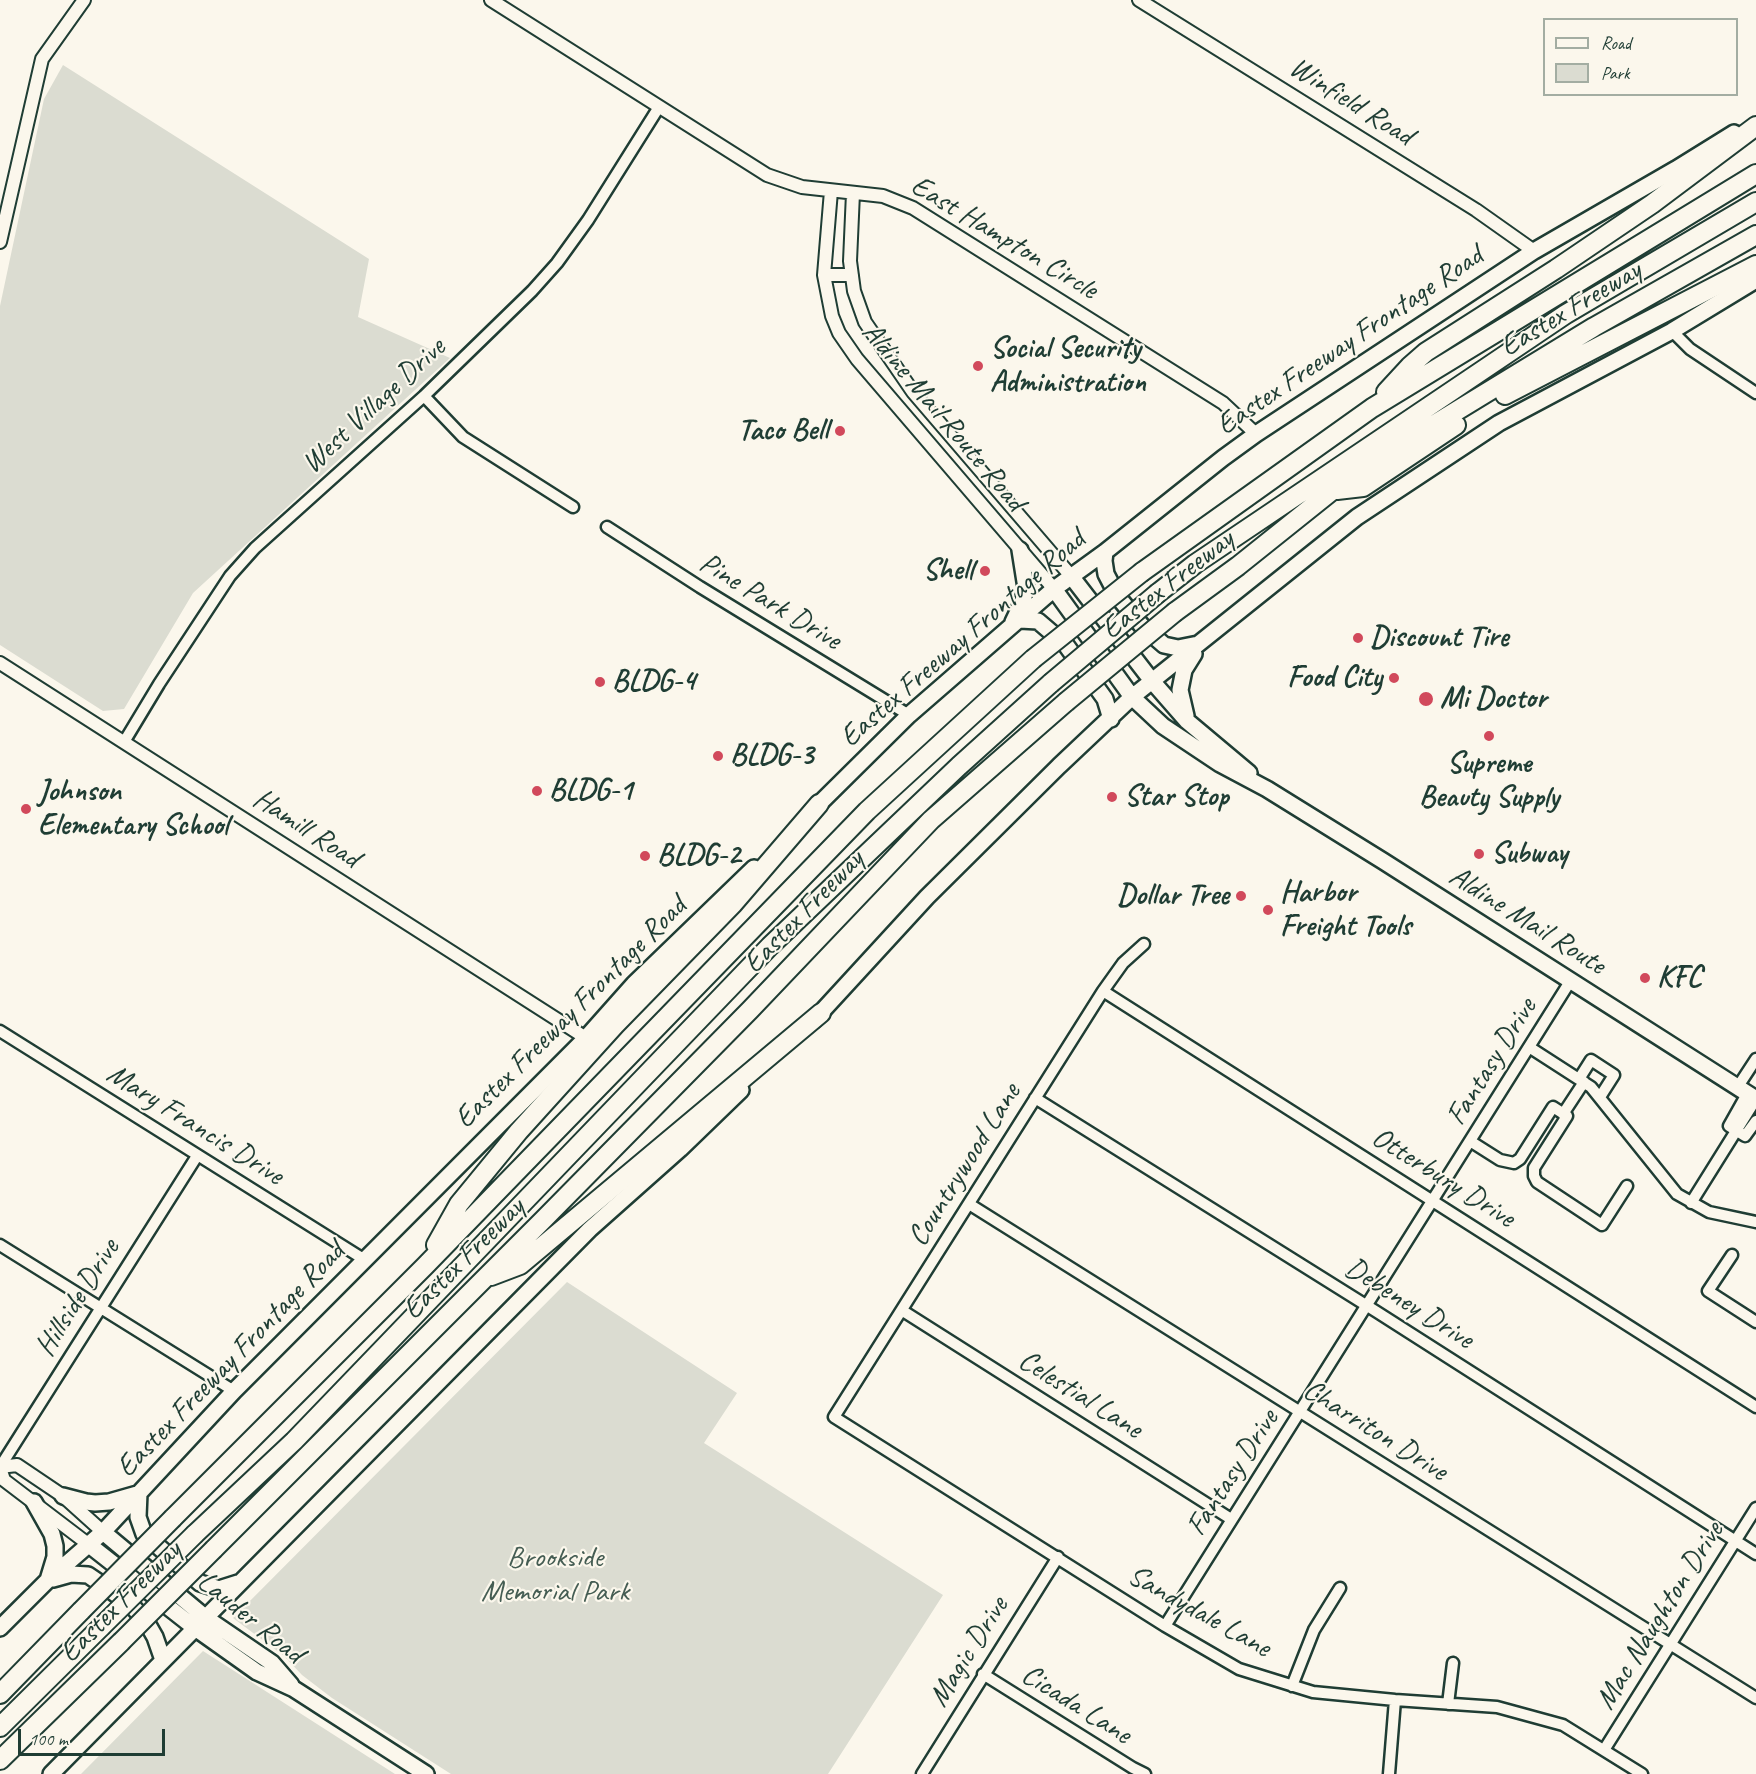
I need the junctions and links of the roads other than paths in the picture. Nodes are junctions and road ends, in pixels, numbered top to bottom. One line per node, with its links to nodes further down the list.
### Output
1 (84, 0): 11 (street)
2 (491, 0): 4 (street, East Hampton Circle)
3 (1139, 0): 14 (street, Winfield Road)
4 (659, 107): 8 (street, East Hampton Circle); 22 (street, West Village Drive)
5 (1756, 120): 14 (main road, Eastex Freeway Frontage Road)
6 (1756, 126): 24 (highway)
7 (1756, 174): 24 (highway, Eastex Freeway)
8 (831, 191): 9 (street, East Hampton Circle); 16 (street, Aldine Mail Route Road)
9 (854, 193): 17 (street, Aldine Mail Route Road); 25 (street, East Hampton Circle)
10 (1756, 202): 109 (highway, bridge)
11 (4, 206): 13 (street)
12 (1756, 235): 26 (highway, Eastex Freeway)
13 (0, 242)
14 (1534, 251): 25 (main road, Eastex Freeway Frontage Road)
15 (1756, 265): 26 (highway)
16 (824, 274): 17 (street); 23 (street, Aldine Mail Route Road)
17 (852, 274): 21 (street, Aldine Mail Route Road)
18 (1756, 280): 19 (main road)
19 (1672, 331): 20 (street); 36 (main road)
20 (1756, 393)
21 (916, 395): 23 (street); 27 (street, Aldine Mail Route Road)
22 (424, 396): 28 (street); 43 (street, West Village Drive)
23 (900, 408): 29 (street, Aldine Mail Route Road)
24 (1371, 408): 73 (highway, Eastex Freeway, bridge)
25 (1256, 434): 32 (main road, Eastex Freeway Frontage Road)
26 (1333, 490): 74 (highway, Eastex Freeway, bridge)
27 (1006, 500): 29 (street); 33 (street, Aldine Mail Route Road)
28 (573, 507)
29 (989, 513): 31 (street, Aldine Mail Route Road)
30 (607, 527): 40 (street, Pine Park Drive)
31 (1020, 550): 34 (street, Aldine Mail Route Road); 35 (main road)
32 (1105, 552): 33 (main road, Eastex Freeway Frontage Road); 36 (main road)
33 (1071, 576): 34 (main road, Eastex Freeway Frontage Road); 38 (main road, Aldine Mail Route)
34 (1054, 589): 35 (main road, Eastex Freeway Frontage Road); 39 (main road, Aldine Mail Route)
35 (1015, 624): 40 (main road, Eastex Freeway Frontage Road); 41 (main road)
36 (1200, 644): 38 (main road); 42 (main road)
37 (0, 663): 43 (street, Hamill Road)
38 (1152, 681): 39 (main road); 42 (main road, Aldine Mail Route)
39 (1132, 697): 41 (main road); 44 (main road, Aldine Mail Route)
40 (909, 716): 45 (main road, Eastex Freeway Frontage Road)
41 (1110, 718): 49 (main road)
42 (1187, 721): 44 (main road, Aldine Mail Route)
43 (124, 742): 51 (street, Hamill Road)
44 (1267, 789): 47 (main road, Aldine Mail Route)
45 (819, 804): 51 (main road, Eastex Freeway Frontage Road); 73 (highway)
46 (1144, 944): 48 (street, Countrywood Lane)
47 (1571, 980): 52 (street, Fantasy Drive); 55 (main road, Aldine Mail Route)
48 (1103, 991): 57 (street, Countrywood Lane); 66 (street, Otterbury Drive)
49 (821, 1013): 74 (highway); 95 (main road)
50 (0, 1031): 62 (street, Mary Francis Drive)
51 (586, 1038): 72 (main road, Eastex Freeway Frontage Road)
52 (1529, 1047): 54 (street); 61 (street, Fantasy Drive)
53 (1756, 1059): 55 (street)
54 (1582, 1080): 56 (street); 56 (street); 58 (street)
55 (1751, 1094): 60 (street)
56 (1600, 1097): 67 (street)
57 (1035, 1098): 68 (street, Countrywood Lane); 75 (street, Debeney Drive)
58 (1563, 1114): 63 (street); 64 (street)
59 (1756, 1121): 60 (street)
60 (1736, 1131): 67 (street)
61 (1470, 1141): 63 (street); 66 (street, Fantasy Drive)
62 (197, 1156): 72 (street, Mary Francis Drive); 76 (street, Hillside Drive)
63 (1520, 1159): 64 (street)
64 (1534, 1168): 65 (street)
65 (1628, 1186)
66 (1434, 1201): 75 (street, Fantasy Drive); 80 (street, Otterbury Drive)
67 (1691, 1203): 69 (street)
68 (969, 1204): 77 (street, Countrywood Lane); 81 (street, Charriton Drive)
69 (1756, 1222)
70 (0, 1245): 76 (street)
71 (1732, 1255): 78 (street)
72 (365, 1260): 79 (main road, Eastex Freeway Frontage Road)
73 (425, 1266): 105 (highway, Eastex Freeway, bridge)
74 (484, 1280): 111 (highway, Eastex Freeway, bridge)
75 (1367, 1306): 81 (street, Fantasy Drive); 90 (street, Debeney Drive)
76 (100, 1308): 79 (street); 83 (street, Hillside Drive)
77 (903, 1311): 82 (street, Countrywood Lane); 88 (street, Celestial Lane)
78 (1756, 1322)
79 (234, 1391): 84 (main road, Eastex Freeway Frontage Road)
80 (1756, 1407)
81 (1301, 1412): 88 (street, Fantasy Drive); 100 (street, Charriton Drive)
82 (834, 1417): 93 (street, Sandydale Lane)
83 (0, 1467): 85 (street, Lauder Road); 86 (street, Lauder Road)
84 (139, 1493): 85 (main road); 89 (main road, Eastex Freeway Frontage Road); 95 (main road)
85 (63, 1496): 89 (street, Lauder Road)
86 (33, 1502): 91 (street, Lauder Road); 94 (main road)
87 (1756, 1509): 90 (street, Mac Naughton Drive)
88 (1231, 1519): 98 (street, Fantasy Drive)
89 (103, 1532): 91 (main road, Eastex Freeway Frontage Road); 97 (main road, Lauder Road)
90 (1736, 1541): 92 (street, Debeney Drive); 100 (street, Mac Naughton Drive)
91 (88, 1544): 94 (main road, Eastex Freeway Frontage Road); 97 (main road, Lauder Road)
92 (1756, 1554)
93 (1058, 1557): 98 (street, Sandydale Lane); 103 (street, Magic Drive)
94 (48, 1580): 99 (main road, Eastex Freeway Frontage Road); 101 (main road)
95 (241, 1582): 97 (main road)
96 (1340, 1588): 104 (street)
97 (201, 1623): 101 (main road); 113 (main road, Lauder Road)
98 (1165, 1626): 104 (street, Sandydale Lane)
99 (0, 1628)
100 (1671, 1644): 106 (street, Charriton Drive); 110 (street, Mac Naughton Drive)
101 (163, 1660): 112 (main road)
102 (1453, 1663): 108 (street)
103 (983, 1674): 114 (street, Magic Drive); 115 (street, Cicada Lane)
104 (1292, 1686): 107 (street, Sandydale Lane)
105 (0, 1694)
106 (1756, 1698)
107 (1395, 1700): 108 (street, Sandydale Lane); 116 (street)
108 (1448, 1704): 110 (street, Sandydale Lane)
109 (0, 1727)
110 (1605, 1750): 117 (street, Sandydale Lane)
111 (0, 1760)
112 (51, 1774)
113 (426, 1774)
114 (922, 1774)
115 (1145, 1774)
116 (1389, 1774)
117 (1642, 1774)

